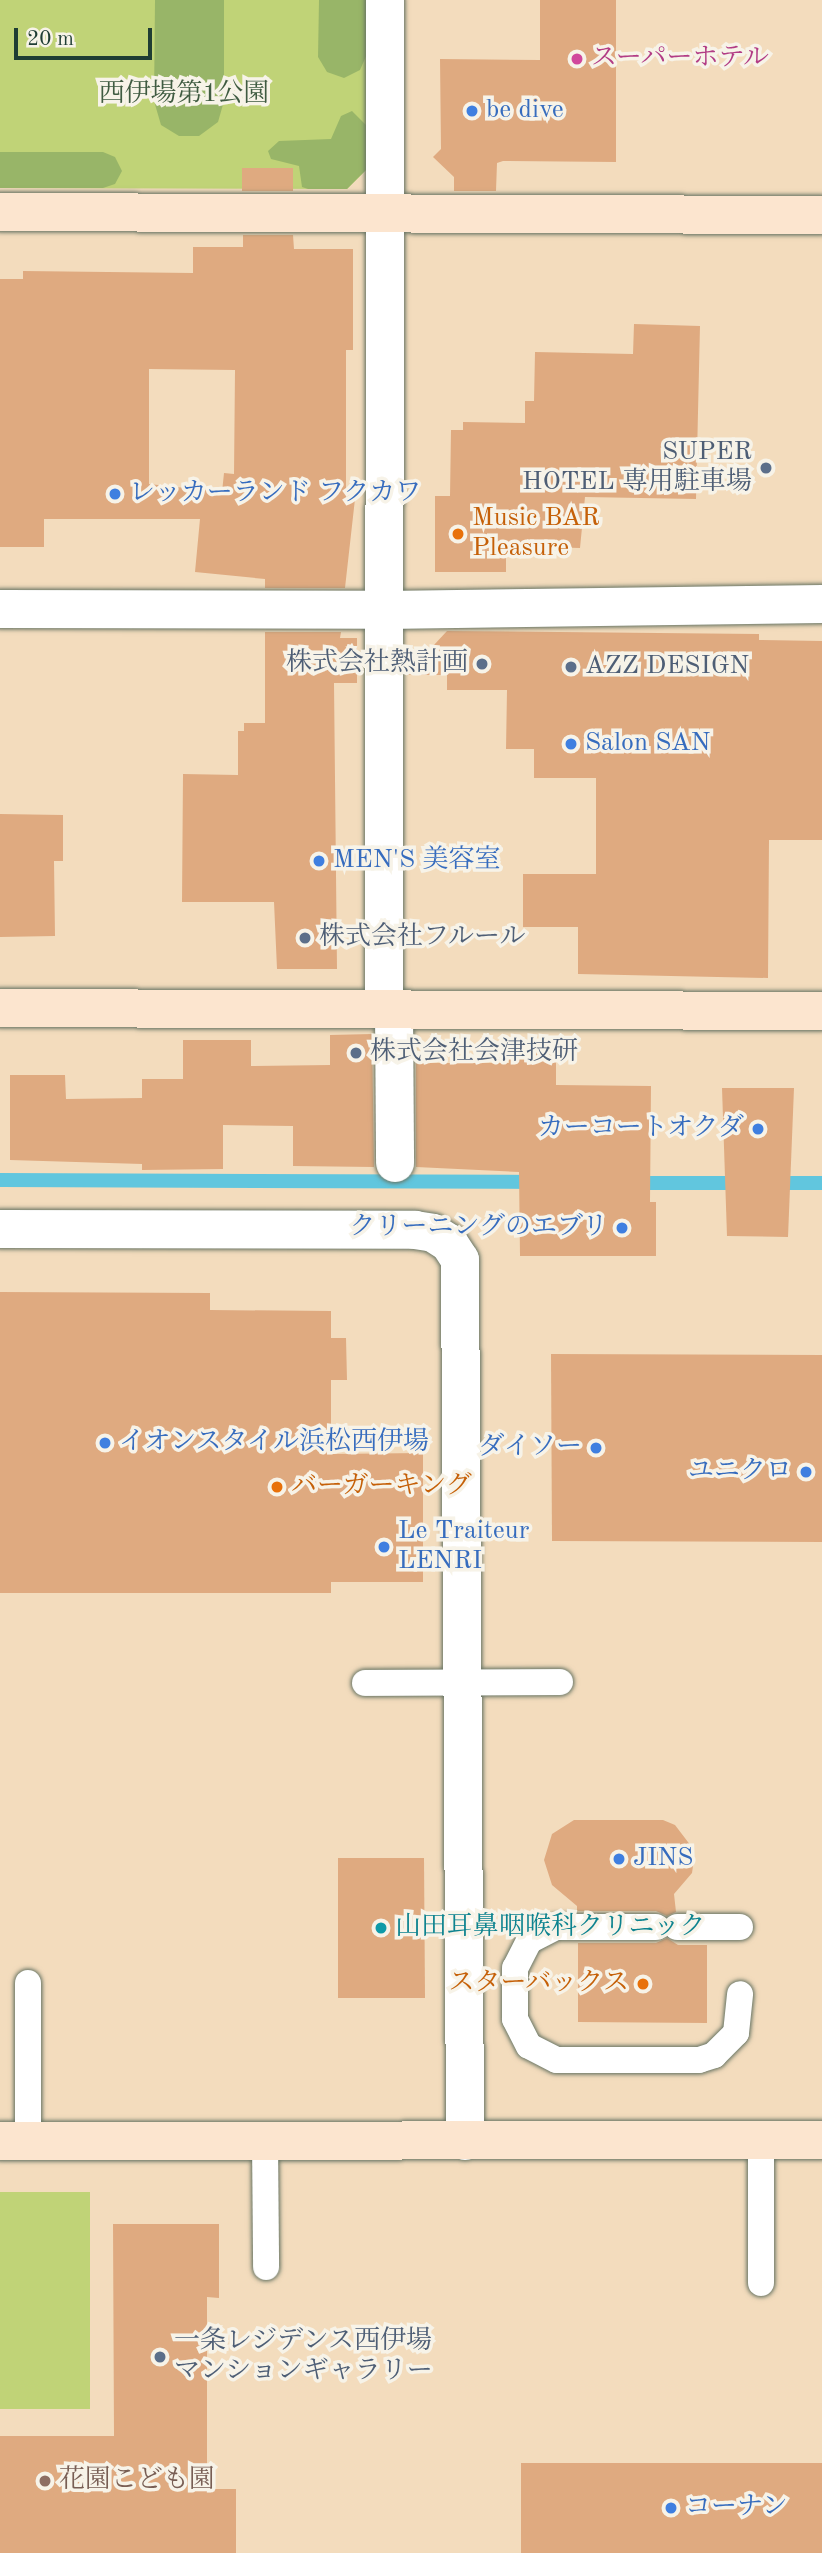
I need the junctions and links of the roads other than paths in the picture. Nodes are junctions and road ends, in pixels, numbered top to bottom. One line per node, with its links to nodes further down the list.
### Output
1 (385, 0): 3 (street)
2 (0, 212): 3 (street)
3 (384, 213): 4 (street); 7 (street)
4 (822, 215)
5 (822, 604): 7 (street)
6 (0, 609): 7 (street)
7 (385, 610): 9 (street)
8 (0, 1008): 9 (street)
9 (389, 1009): 10 (street); 11 (street)
10 (822, 1011)
11 (395, 1163)
12 (0, 1229): 14 (street)
13 (365, 1682): 14 (lane)
14 (463, 1682): 15 (lane); 20 (street)
15 (559, 1682)
16 (740, 1927): 18 (lane)
17 (28, 1983): 23 (lane)
18 (740, 1994)
19 (265, 2140): 20 (street); 23 (street); 24 (lane)
20 (465, 2140): 21 (street)
21 (761, 2140): 22 (street); 25 (lane)
22 (822, 2140)
23 (14, 2141)
24 (266, 2267)
25 (761, 2283)

